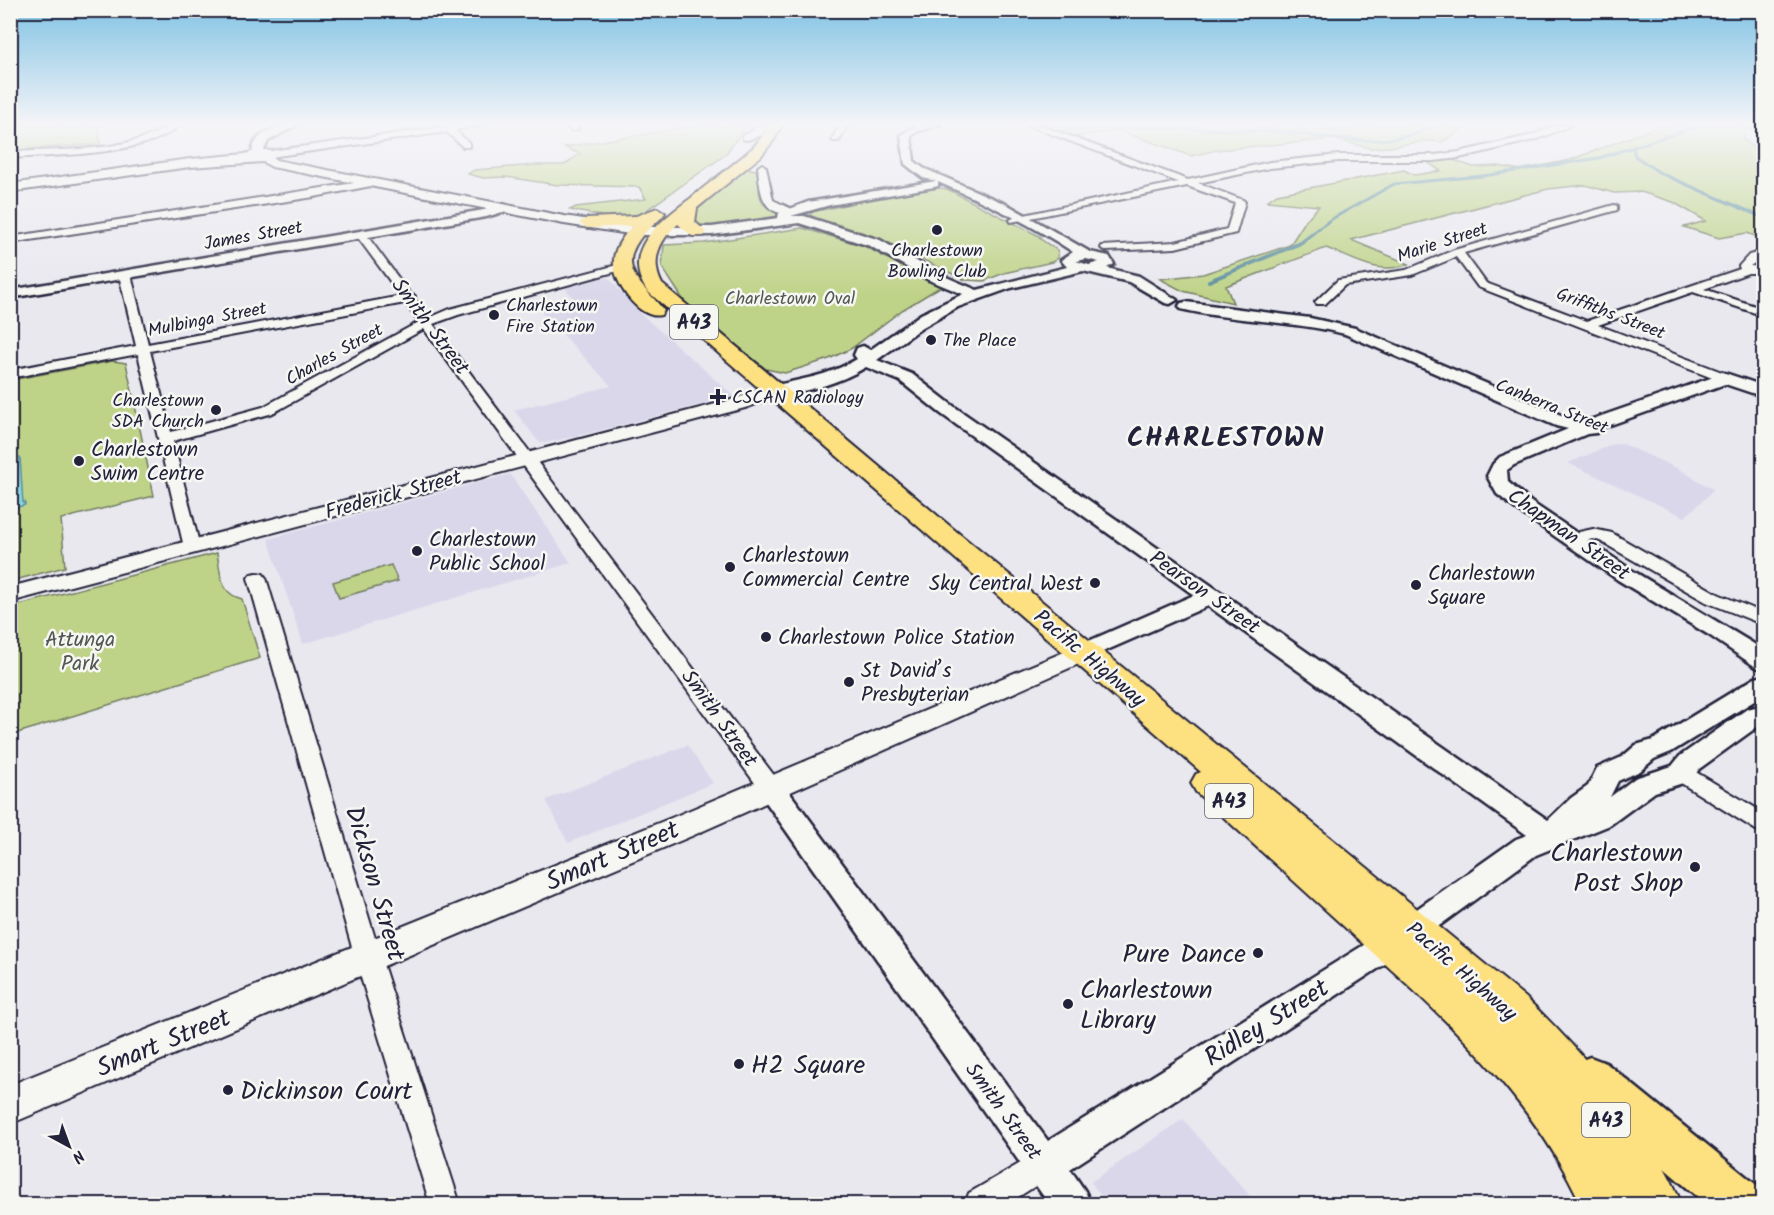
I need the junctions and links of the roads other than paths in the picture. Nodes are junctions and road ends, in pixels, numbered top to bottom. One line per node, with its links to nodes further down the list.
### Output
1 (59, 182): 9 (main road)
2 (366, 182): 8 (main road)
3 (702, 182): 13 (highway)
4 (720, 182): 10 (highway)
5 (764, 182): 14 (street)
6 (937, 182): 14 (street); 15 (street)
7 (1188, 182): 15 (street); 24 (street)
8 (373, 183): 11 (main road); 21 (street)
9 (10, 188)
10 (690, 205): 18 (highway); 20 (highway)
11 (502, 208): 16 (main road); 19 (street, James Street)
12 (1614, 208): 22 (street, Marie Street)
13 (655, 215): 17 (highway); 20 (highway)
14 (790, 217): 18 (street); 25 (street)
15 (1018, 219): 26 (street)
16 (564, 220): 17 (main road); 20 (main road)
17 (587, 223): 20 (main road)
18 (698, 232): 20 (street)
19 (362, 235): 30 (street, James Street); 34 (street, Smith Street)
20 (645, 235): 25 (street); 27 (highway); 45 (highway, Pacific Highway / A43)
21 (10, 240)
22 (1458, 252): 36 (street, Marie Street); 39 (street, Griffiths Street)
23 (1764, 254): 28 (street)
24 (1106, 255): 26 (street, Canberra Street); 35 (street, Canberra Street)
25 (900, 258): 32 (street)
26 (1081, 262): 32 (street, Frederick Street); 35 (street, Canberra Street)
27 (621, 267): 38 (street, Charles Street); 45 (highway, Pacific Highway / A43)
28 (1747, 270): 29 (street); 31 (street)
29 (1764, 270)
30 (125, 275): 33 (street, James Street); 40 (street)
31 (1691, 288): 37 (street); 39 (street)
32 (971, 293): 41 (street, Frederick Street)
33 (10, 294)
34 (411, 298): 38 (street, Smith Street); 40 (street, Mulbinga Street)
35 (1183, 301): 47 (street, Canberra Street)
36 (1321, 302)
37 (1764, 313)
38 (428, 322): 49 (street, Charles Street); 50 (street, Smith Street)
39 (1586, 325): 43 (street, Griffiths Street)
40 (144, 349): 42 (street, Mulbinga Street); 49 (street)
41 (864, 356): 45 (street, Frederick Street); 54 (street, Pearson Street)
42 (10, 374)
43 (1725, 378): 44 (street, Griffiths Street); 46 (street, Chapman Street)
44 (1764, 392)
45 (765, 394): 50 (main road, Frederick Street); 58 (highway, Pacific Highway / A43)
46 (1687, 395): 47 (street, Chapman Street); 48 (street, Chapman Street)
47 (1590, 426): 48 (street, Canberra Street); 59 (street, Chapman Street)
48 (1615, 432): 51 (street, Chapman Street)
49 (167, 438): 52 (street)
50 (529, 458): 52 (main road, Frederick Street); 65 (street, Smith Street)
51 (1585, 536): 56 (street, Chapman Street); 57 (street, Chapman Street)
52 (192, 547): 55 (main road, Frederick Street)
53 (257, 578): 70 (street, Dickson Street)
54 (1206, 593): 58 (street, Smart Street); 68 (street, Pearson Street)
55 (10, 595)
56 (1764, 620)
57 (1764, 643)
58 (1075, 656): 65 (main road, Smart Street); 69 (highway, Pacific Highway / A43)
59 (1764, 662)
60 (1764, 684): 62 (street, Ridley Street)
61 (1764, 713): 63 (street, Ridley Street)
62 (1662, 746): 63 (street); 64 (street, Ridley Street)
63 (1685, 768): 66 (street, Ridley Street); 67 (street)
64 (1607, 775): 66 (street); 68 (street, Ridley Street)
65 (771, 788): 70 (main road, Smart Street); 73 (street, Smith Street)
66 (1634, 793): 68 (street, Ridley Street)
67 (1764, 824)
68 (1550, 836): 69 (street, Ridley Street)
69 (1402, 936): 71 (highway, Pacific Highway / A43); 73 (street, Ridley Street); 77 (highway, Pacific Highway / A43)
70 (368, 958): 72 (main road, Smart Street); 74 (street, Dickson Street)
71 (1544, 1044): 78 (highway, Pacific Highway / A43); 79 (main road)
72 (10, 1105)
73 (1043, 1165): 75 (street, Ridley Street); 76 (street, Smith Street)
74 (445, 1204)
75 (980, 1204)
76 (1072, 1204)
77 (1607, 1204)
78 (1656, 1204)
79 (1742, 1204)

